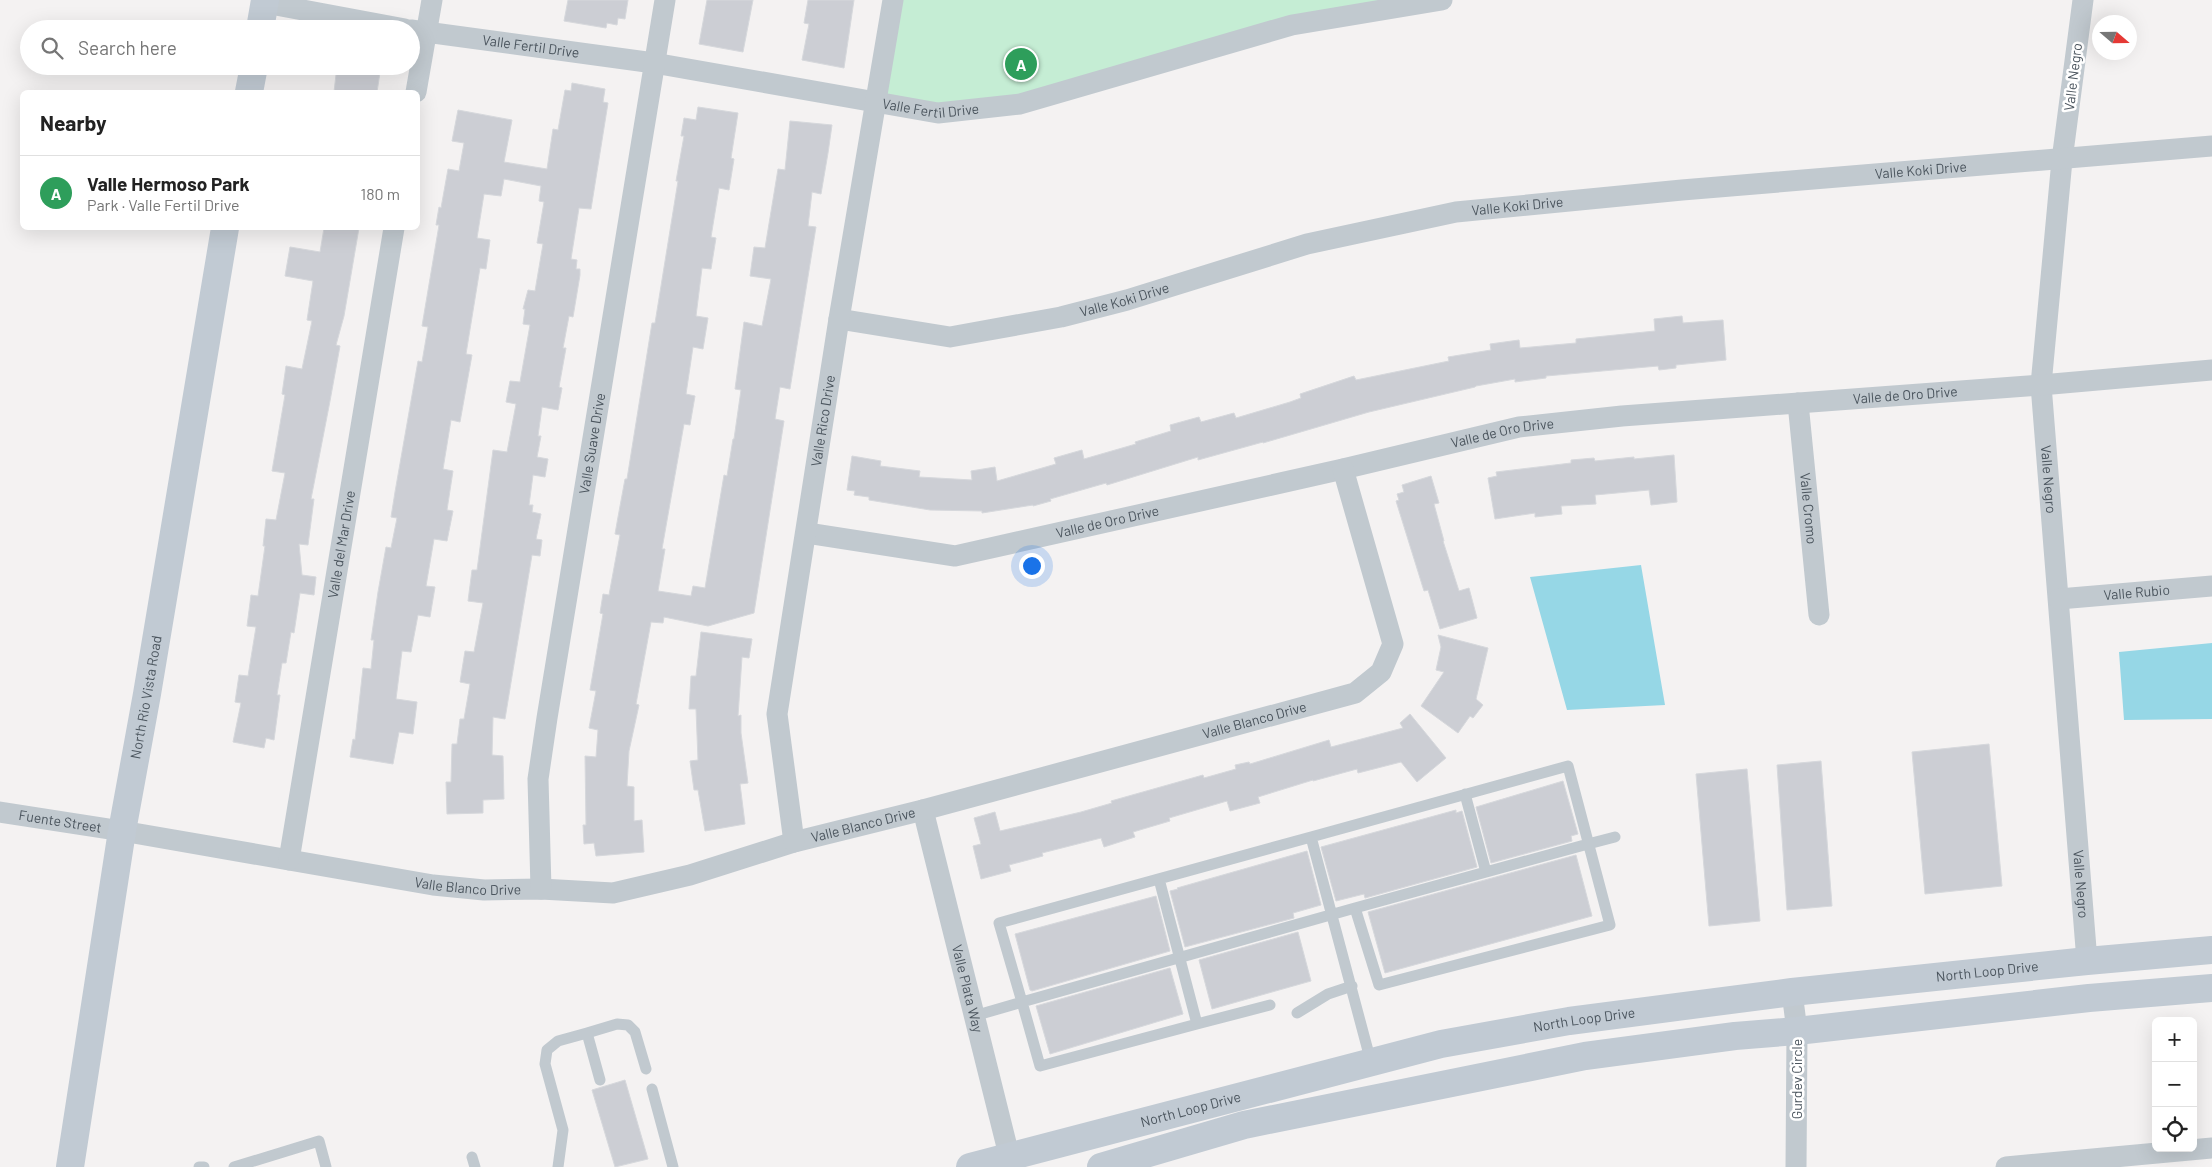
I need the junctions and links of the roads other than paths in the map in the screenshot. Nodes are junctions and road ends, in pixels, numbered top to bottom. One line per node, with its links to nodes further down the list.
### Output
1 (432, 0): 8 (street)
2 (665, 0): 10 (street, Valle Suave Drive)
3 (893, 0): 15 (street, Valle Rico Drive)
4 (1442, 0): 15 (street, Valle Fertil Drive)
5 (2083, 0): 17 (street, Valle Negro)
6 (264, 10): 7 (street)
7 (338, 20)
8 (420, 29)
9 (420, 31): 10 (street, Valle Fertil Drive)
10 (654, 63): 15 (street, Valle Fertil Drive); 40 (street, Valle Suave Drive)
11 (252, 75): 13 (main road)
12 (417, 75): 14 (street)
13 (249, 90)
14 (416, 90)
15 (876, 102): 20 (street, Valle Rico Drive)
16 (2212, 146): 17 (street, Valle Koki Drive)
17 (2062, 160): 20 (street, Valle Koki Drive); 22 (street, Valle Negro)
18 (225, 230): 32 (main road, North Rio Vista Road)
19 (394, 230): 37 (street, Valle del Mar Drive)
20 (839, 319): 25 (street, Valle Rico Drive)
21 (2212, 370): 22 (street, Valle de Oro Drive)
22 (2041, 385): 23 (street, Valle de Oro Drive); 27 (street, Valle Negro)
23 (1798, 403): 24 (street, Valle de Oro Drive); 28 (street, Valle Cromo)
24 (1343, 469): 25 (street, Valle de Oro Drive); 30 (street, Valle Blanco Drive)
25 (806, 533): 35 (street, Valle Rico Drive)
26 (2212, 586): 27 (street, Valle Rubio)
27 (2059, 599): 45 (street, Valle Negro)
28 (1819, 615)
29 (1464, 794): 34 (lane); 36 (lane); 38 (lane)
30 (922, 810): 35 (street, Valle Blanco Drive); 52 (street, Valle Plata Way)
31 (0, 812): 32 (street, Fuente Street)
32 (122, 831): 37 (street, Valle Blanco Drive); 62 (main road, North Rio Vista Road)
33 (1615, 836): 36 (lane)
34 (1311, 837): 39 (lane); 42 (lane)
35 (794, 842): 40 (street, Valle Blanco Drive)
36 (1588, 844): 38 (lane); 41 (lane)
37 (289, 860): 40 (street, Valle Blanco Drive)
38 (1486, 872): 41 (lane)
39 (1159, 879): 44 (lane); 49 (lane)
40 (541, 889)
41 (1355, 908): 42 (lane)
42 (1333, 915): 44 (lane); 46 (lane)
43 (2212, 950): 45 (main road, North Loop Drive)
44 (1181, 958): 49 (lane); 53 (lane)
45 (2087, 961): 48 (main road, North Loop Drive)
46 (1352, 986): 51 (lane); 56 (lane)
47 (2212, 988): 54 (main road)
48 (1792, 992): 54 (street, Gurdev Circle); 56 (main road, North Loop Drive)
49 (1022, 1002): 52 (lane); 53 (lane)
50 (1270, 1005): 53 (lane)
51 (1297, 1013)
52 (974, 1016): 61 (street, Valle Plata Way)
53 (1197, 1024)
54 (1797, 1031): 70 (main road); 71 (street, Gurdev Circle)
55 (586, 1033): 57 (lane); 58 (lane); 67 (lane)
56 (1371, 1062): 61 (main road, North Loop Drive)
57 (646, 1069)
58 (600, 1080)
59 (652, 1089): 68 (lane)
60 (2212, 1148): 72 (street)
61 (1010, 1162): 69 (main road, North Loop Drive)
62 (70, 1167)
63 (199, 1167): 64 (lane)
64 (204, 1167)
65 (234, 1167): 66 (lane)
66 (326, 1167)
67 (558, 1167)
68 (673, 1167)
69 (970, 1167)
70 (1101, 1167)
71 (1796, 1167)
72 (2006, 1167)

